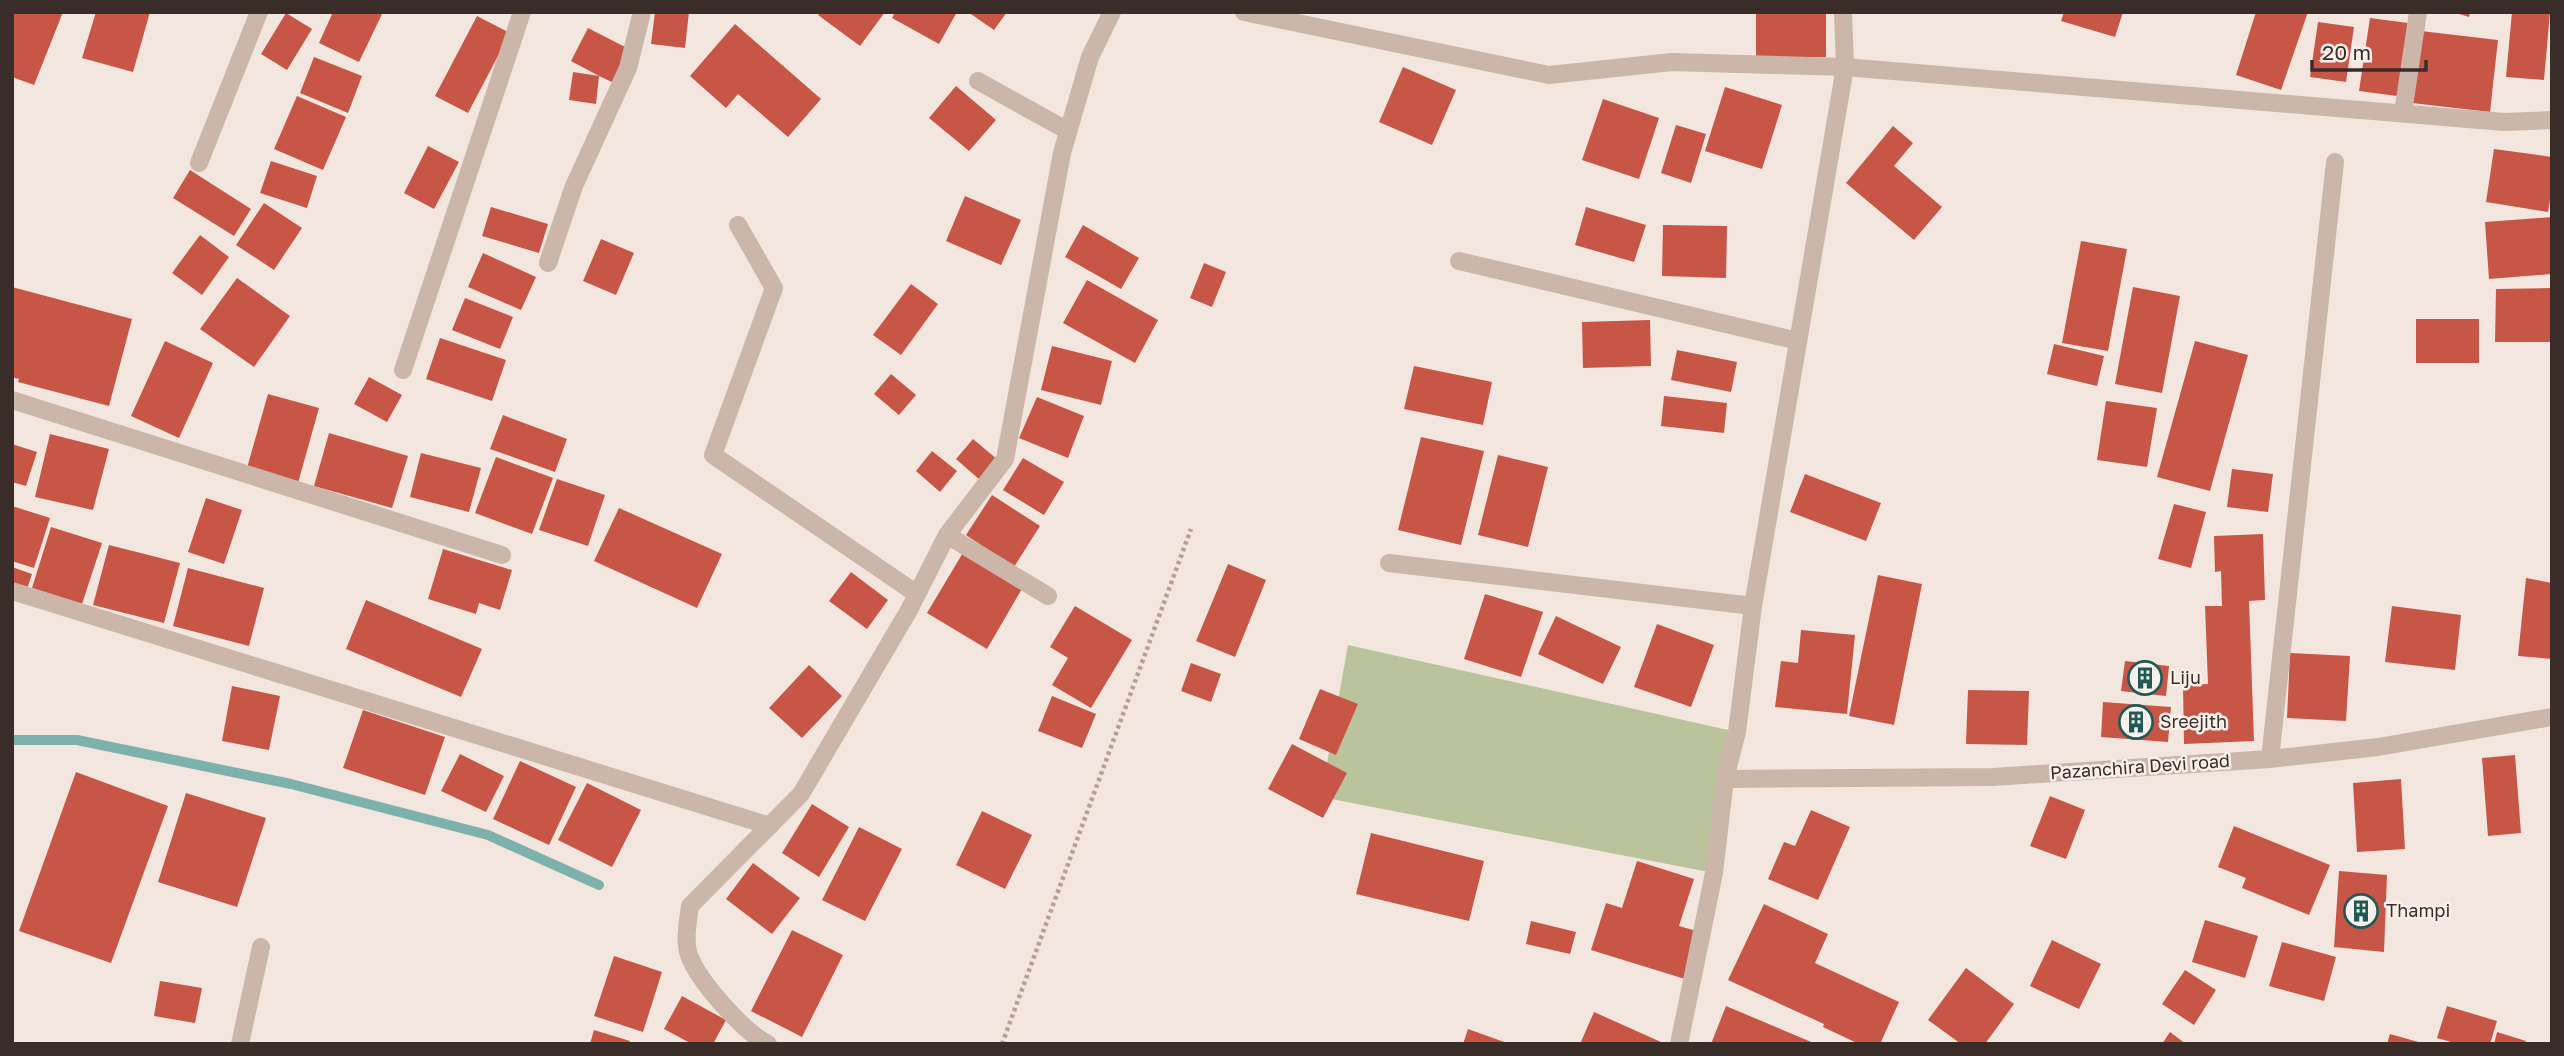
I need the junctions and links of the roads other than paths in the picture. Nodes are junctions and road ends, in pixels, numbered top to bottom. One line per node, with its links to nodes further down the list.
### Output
1 (258, 12): 14 (street)
2 (522, 12): 19 (street)
3 (642, 12): 17 (street)
4 (1112, 12): 12 (street)
5 (1244, 12): 8 (street)
6 (1843, 12): 8 (street)
7 (2418, 12): 10 (street)
8 (1845, 67): 10 (street); 18 (street)
9 (978, 81): 12 (street)
10 (2403, 113): 11 (street)
11 (2552, 120)
12 (1068, 131): 21 (street)
13 (2335, 162): 29 (street)
14 (199, 163)
15 (738, 225): 25 (street)
16 (1459, 261): 18 (street)
17 (548, 263)
18 (1798, 341): 27 (street)
19 (403, 370)
20 (12, 400): 22 (street)
21 (947, 535): 25 (street); 26 (street)
22 (502, 555)
23 (1389, 563): 27 (street)
24 (12, 591): 31 (street)
25 (917, 594): 31 (street)
26 (1048, 596)
27 (1753, 606): 30 (street)
28 (2552, 717): 29 (street, Pazanchira Devi road)
29 (2270, 759): 30 (street, Pazanchira Devi road)
30 (1726, 779): 35 (street)
31 (770, 826): 34 (street)
32 (261, 947): 33 (street)
33 (240, 1044)
34 (768, 1044)
35 (1679, 1044)

